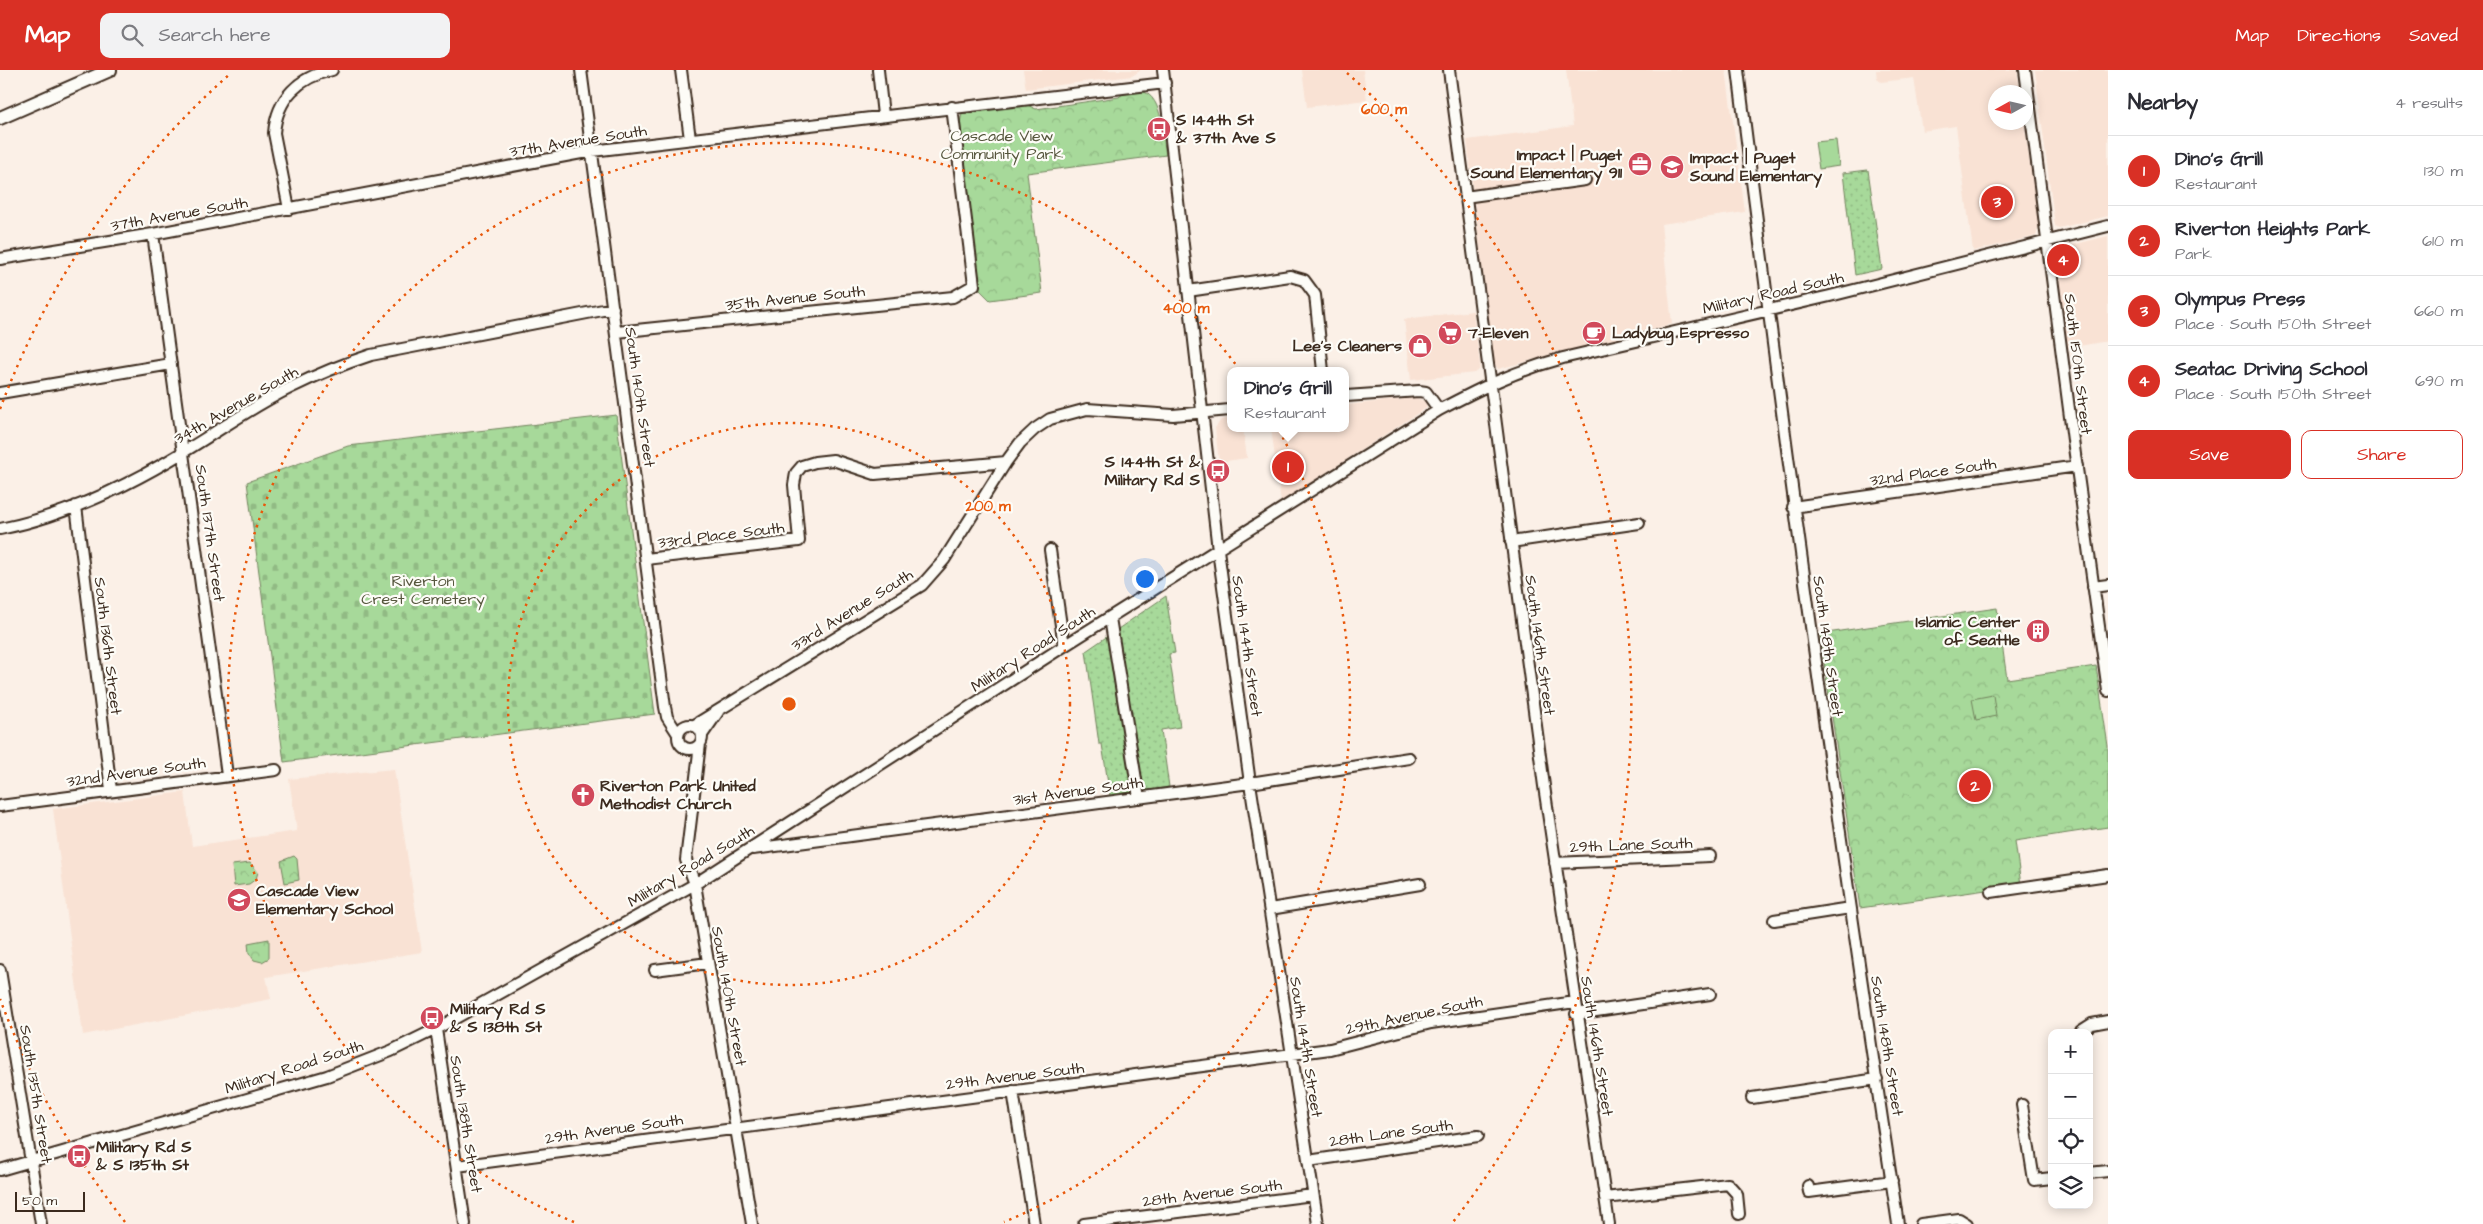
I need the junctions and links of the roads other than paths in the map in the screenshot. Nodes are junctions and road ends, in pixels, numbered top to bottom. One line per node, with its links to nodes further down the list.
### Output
1 (110, 70): 13 (main road)
2 (332, 70): 18 (street)
3 (581, 70): 15 (street, South 140th Street)
4 (681, 70): 14 (street)
5 (878, 70): 12 (street)
6 (1163, 70): 10 (street, South 144th Street)
7 (1449, 70): 17 (street, South 146th Street)
8 (1738, 70): 25 (street, South 148th Street)
9 (2026, 70): 21 (street, South 150th Street)
10 (1165, 83): 11 (street, 37th Avenue South); 23 (street, South 144th Street)
11 (952, 107): 12 (street, 37th Avenue South); 26 (street, 35th Avenue South)
12 (883, 115): 14 (street, 37th Avenue South)
13 (0, 118)
14 (690, 139): 15 (street, 37th Avenue South)
15 (592, 151): 18 (street, 37th Avenue South); 24 (street, South 140th Street)
16 (1585, 180): 17 (street)
17 (1465, 197): 29 (street, South 146th Street)
18 (289, 209): 20 (street, 37th Avenue South)
19 (2108, 226): 21 (street, Military Road South)
20 (153, 234): 22 (street, 37th Avenue South); 27 (street, South 137th Street)
21 (2047, 241): 25 (street, Military Road South); 37 (street, South 150th Street)
22 (0, 260)
23 (1188, 291): 28 (street); 34 (street, South 144th Street)
24 (612, 308): 26 (street, South 140th Street); 35 (street, 34th Avenue South)
25 (1768, 310): 29 (street, Military Road South); 39 (street, South 148th Street)
26 (617, 332): 45 (street, South 140th Street)
27 (171, 364): 30 (street); 35 (street, South 137th Street)
28 (1323, 367)
29 (1490, 383): 33 (street, Military Road South); 42 (street, South 146th Street)
30 (0, 393)
31 (1349, 396): 33 (street)
32 (1227, 410): 34 (street)
33 (1439, 410): 44 (street, Military Road South)
34 (1202, 413): 36 (street); 44 (street, South 144th Street)
35 (184, 452): 38 (street, 34th Avenue South); 58 (street, South 137th Street)
36 (1006, 462): 45 (street, 33rd Place South); 51 (street, 33rd Avenue South)
37 (2077, 466): 39 (street, 32nd Place South); 47 (street, South 150th Street)
38 (76, 506): 41 (street, 34th Avenue South); 60 (street, South 136th Street)
39 (1793, 507): 70 (street, South 148th Street)
40 (1639, 524): 42 (street)
41 (0, 529)
42 (1511, 542): 65 (street, South 146th Street)
43 (1050, 550): 49 (street)
44 (1218, 550): 48 (street, Military Road South); 59 (street, South 144th Street)
45 (646, 559): 52 (street, South 140th Street)
46 (2108, 585): 47 (street)
47 (2093, 587): 50 (street, South 150th Street)
48 (1110, 618): 49 (street, Military Road South); 61 (street)
49 (1064, 646): 63 (street, Military Road South)
50 (2108, 691)
51 (722, 707): 52 (street, 33rd Avenue South); 53 (street, 33rd Avenue South)
52 (682, 728): 53 (street); 54 (street)
53 (701, 740): 54 (street); 57 (street, South 140th Street)
54 (689, 749): 57 (street, South 140th Street)
55 (1409, 758): 59 (street, 31st Avenue South)
56 (276, 770): 58 (street, 32nd Avenue South)
57 (695, 774): 67 (street, South 140th Street)
58 (227, 775): 60 (street, 32nd Avenue South)
59 (1250, 783): 61 (street, 31st Avenue South); 71 (street, South 144th Street)
60 (111, 790): 62 (street, 32nd Avenue South)
61 (1139, 798): 63 (street, 31st Avenue South)
62 (0, 806)
63 (750, 849): 67 (street, Military Road South)
64 (1710, 856): 65 (street, 29th Lane South)
65 (1555, 863): 77 (street, South 146th Street)
66 (2108, 875): 69 (street)
67 (695, 884): 73 (street, South 140th Street); 80 (street, Military Road South)
68 (1420, 884): 71 (street)
69 (1991, 892)
70 (1850, 908): 72 (street); 83 (street, South 148th Street)
71 (1270, 909): 82 (street, South 144th Street)
72 (1774, 920)
73 (708, 962): 75 (street); 87 (street, South 140th Street)
74 (0, 970): 89 (street, South 135th Street)
75 (655, 970)
76 (1710, 994): 78 (street)
77 (1575, 1002): 78 (street, South 146th Street); 82 (street, 29th Avenue South)
78 (1576, 1014): 99 (street, South 146th Street)
79 (2108, 1021): 81 (street)
80 (436, 1029): 89 (street, Military Road South); 91 (street, South 138th Street)
81 (2084, 1029)
82 (1292, 1054): 84 (street, 29th Avenue South); 90 (street, South 144th Street)
83 (1877, 1079): 85 (street); 96 (street, South 148th Street)
84 (1013, 1091): 87 (street, 29th Avenue South); 104 (street)
85 (1752, 1098)
86 (2022, 1105): 95 (street)
87 (736, 1127): 91 (street, 29th Avenue South); 103 (street, South 140th Street)
88 (1478, 1136): 90 (street, 28th Lane South)
89 (31, 1160): 92 (street, Military Road South); 101 (street, South 135th Street)
90 (1308, 1160): 98 (street, South 144th Street)
91 (457, 1166): 102 (street, South 138th Street)
92 (0, 1170)
93 (2108, 1171): 94 (street)
94 (2093, 1173)
95 (2048, 1178)
96 (1892, 1181): 97 (street); 108 (street, South 148th Street)
97 (1808, 1186)
98 (1313, 1195): 105 (street, 28th Avenue South); 106 (street, South 144th Street)
99 (1605, 1198): 100 (street); 107 (street, South 146th Street)
100 (1740, 1214)
101 (41, 1224)
102 (465, 1224)
103 (752, 1224)
104 (1034, 1224)
105 (1084, 1224)
106 (1318, 1224)
107 (1609, 1224)
108 (1898, 1224)
109 (1921, 1224): 110 (street)
110 (1967, 1224)

